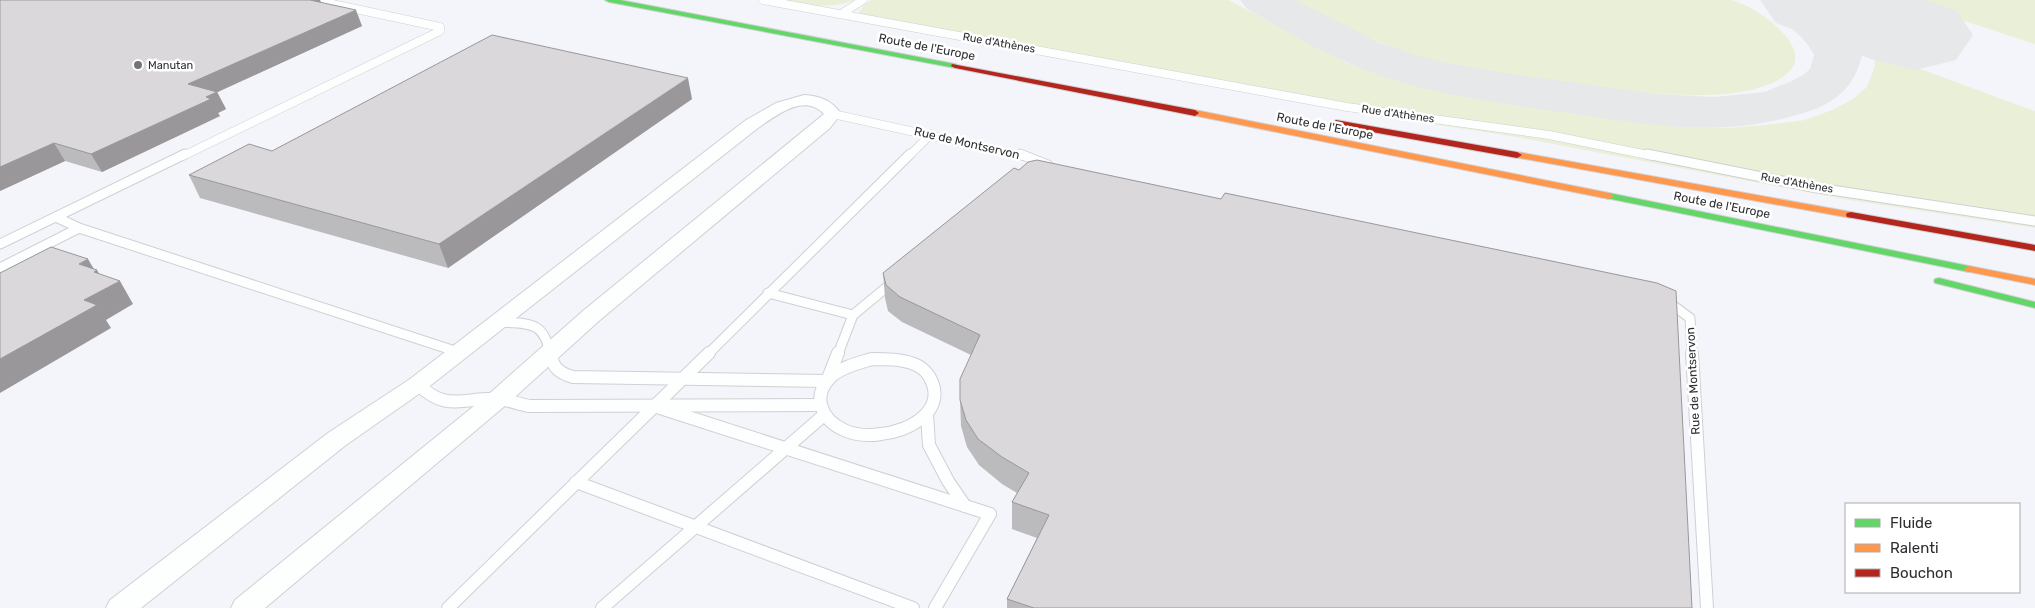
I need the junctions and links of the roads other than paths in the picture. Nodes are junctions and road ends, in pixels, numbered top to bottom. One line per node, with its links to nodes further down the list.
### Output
1 (314, 0): 14 (lane)
2 (609, 0): 10 (main road, Route de l'Europe)
3 (659, 0): 7 (main road, Route de l'Europe)
4 (763, 0): 6 (lane, Rue d'Athènes)
5 (862, 0): 6 (lane)
6 (841, 14): 15 (lane, Rue d'Athènes)
7 (1125, 87)
8 (832, 114): 9 (lane, Rue de Montservon); 27 (street); 29 (street)
9 (931, 134): 11 (lane, Rue de Montservon); 22 (lane)
10 (1313, 137): 12 (main road); 21 (main road, Route de l'Europe)
11 (1058, 168)
12 (1491, 184)
13 (1676, 196): 18 (main road, Route de l'Europe)
14 (56, 217): 16 (lane); 17 (lane)
15 (2035, 221)
16 (79, 228): 19 (lane); 28 (lane)
17 (0, 244)
18 (2035, 247)
19 (0, 268)
20 (898, 278): 26 (lane)
21 (2035, 282)
22 (768, 294): 26 (lane); 30 (lane)
23 (2035, 298): 25 (main road)
24 (1658, 300): 47 (lane, Rue de Montservon)
25 (2035, 305)
26 (853, 315): 31 (lane)
27 (497, 322): 28 (street); 29 (lane)
28 (458, 352): 32 (street)
29 (549, 352): 30 (lane); 33 (street)
30 (683, 379): 31 (lane); 34 (lane)
31 (827, 381): 35 (lane); 36 (lane)
32 (418, 384): 33 (lane); 41 (street)
33 (498, 399): 34 (lane); 42 (street)
34 (654, 406): 35 (lane); 37 (lane); 38 (lane)
35 (822, 410): 36 (lane); 37 (lane)
36 (927, 414): 39 (lane)
37 (786, 448): 39 (lane); 40 (lane)
38 (576, 482): 40 (lane); 43 (lane)
39 (965, 506): 46 (lane)
40 (696, 526): 44 (lane); 45 (lane)
41 (120, 608)
42 (245, 608)
43 (448, 608)
44 (602, 608)
45 (914, 608)
46 (934, 608)
47 (1707, 608)

